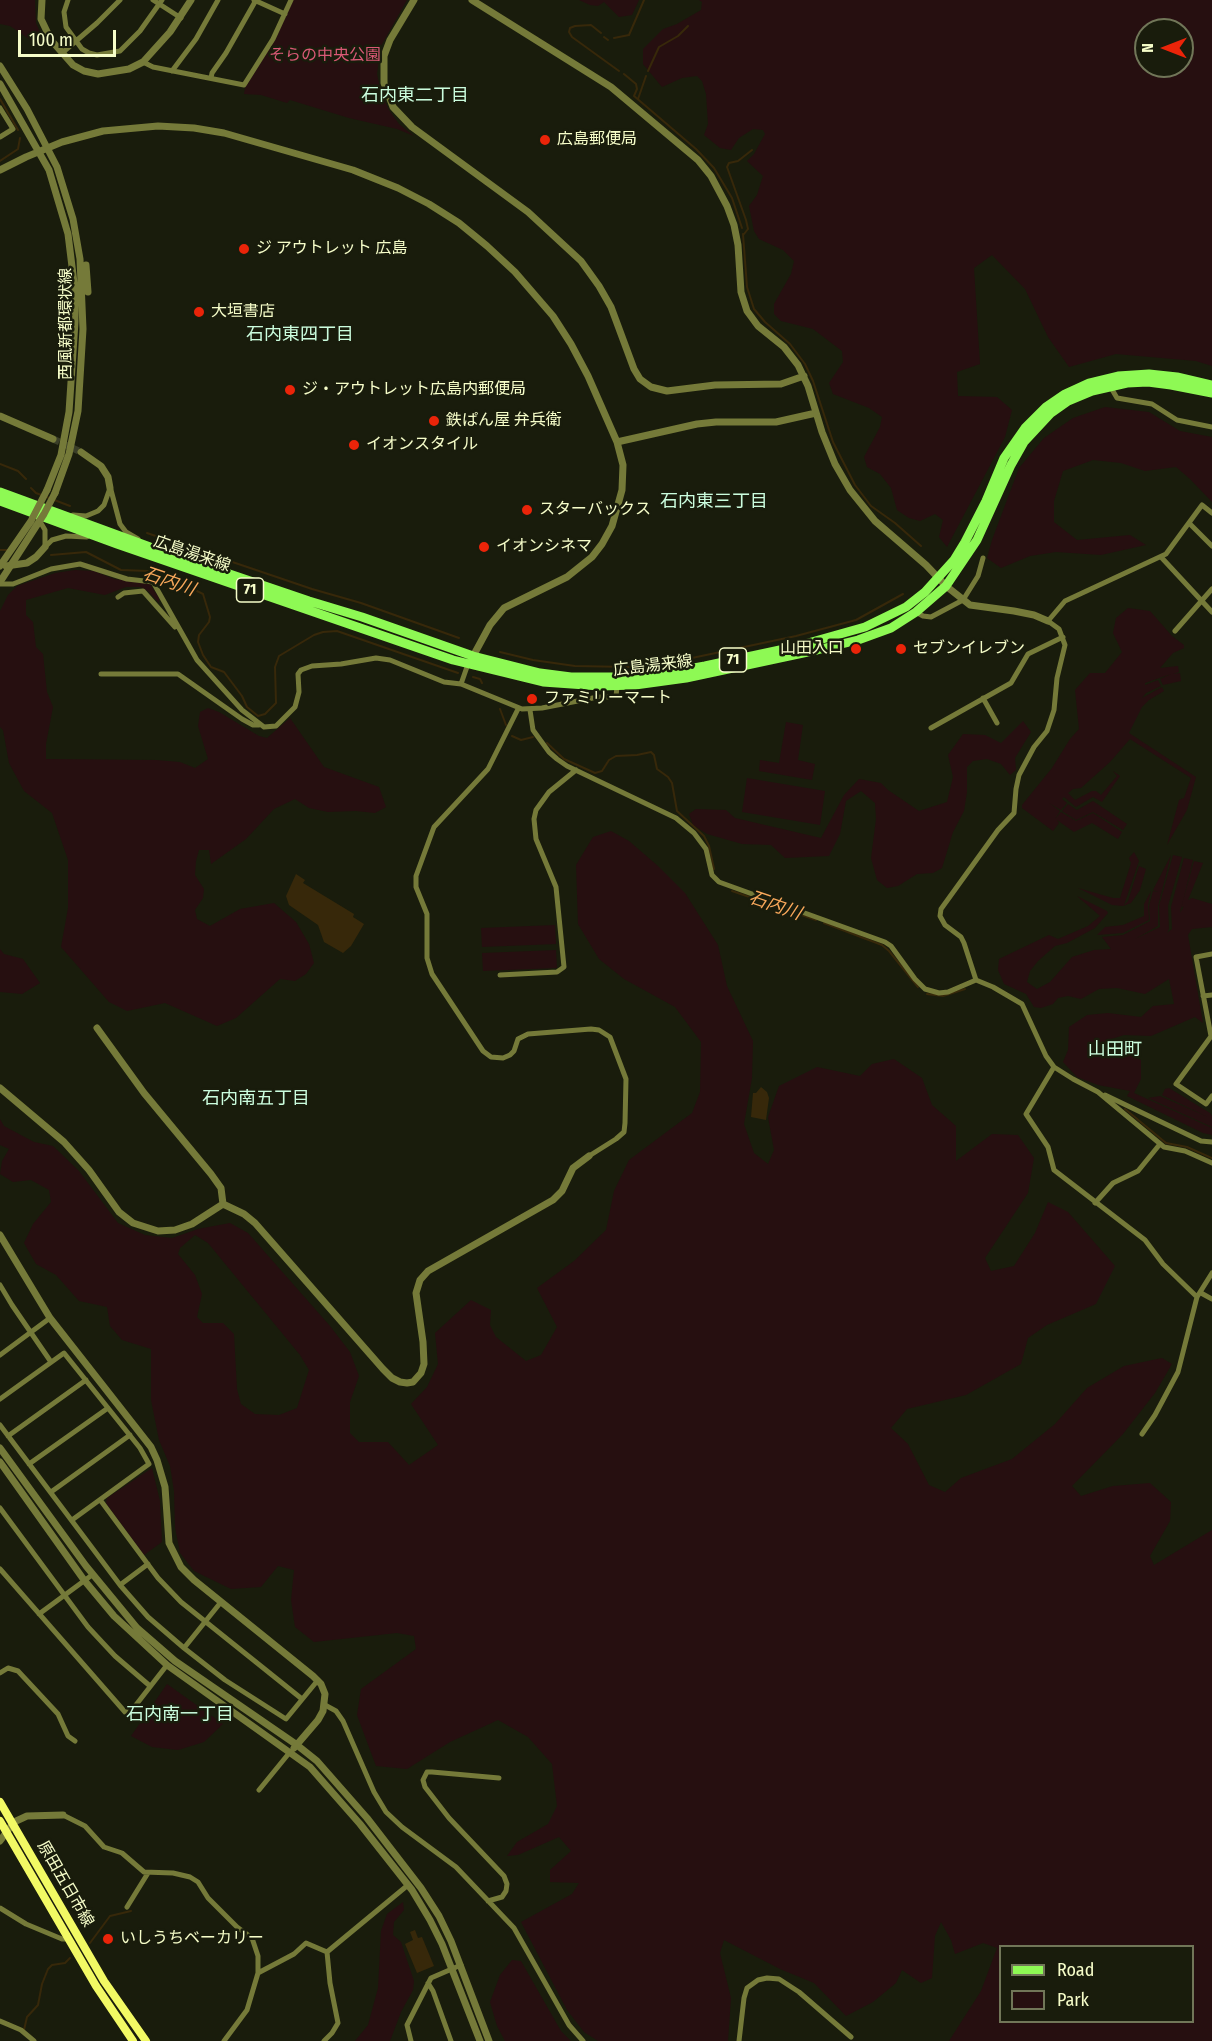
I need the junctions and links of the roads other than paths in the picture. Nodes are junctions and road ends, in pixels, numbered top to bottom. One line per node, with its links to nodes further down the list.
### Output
1 (42, 0): 15 (street)
2 (68, 0): 14 (street)
3 (120, 0): 14 (street)
4 (153, 0): 11 (street)
5 (191, 0): 13 (street)
6 (218, 0): 18 (street)
7 (255, 0): 12 (street); 19 (street)
8 (291, 0): 12 (street)
9 (414, 0): 26 (street)
10 (472, 0): 26 (street)
11 (161, 2): 13 (street); 14 (street)
12 (285, 14): 19 (street)
13 (181, 18): 16 (street)
14 (76, 41): 15 (street)
15 (62, 53): 16 (street)
16 (143, 62): 18 (street)
17 (0, 66): 23 (street, 西風新都環状線)
18 (171, 71): 19 (street)
19 (211, 78)
20 (0, 84): 24 (street, 西風新都環状線)
21 (0, 108): 22 (street)
22 (0, 137)
23 (48, 148): 24 (street); 34 (street); 38 (street, 西風新都環状線)
24 (39, 151): 25 (street); 38 (street, 西風新都環状線)
25 (0, 170)
26 (804, 376): 30 (street)
27 (1110, 386): 29 (main road, 広島湯来線 / 71); 32 (street); 53 (main road, 広島湯来線 / 71)
28 (1212, 386): 51 (main road, 広島湯来線 / 71)
29 (1212, 393)
30 (816, 413): 34 (street); 51 (street)
31 (0, 416): 33 (street)
32 (1212, 428)
33 (53, 439)
34 (617, 442): 64 (street)
35 (81, 452): 36 (street)
36 (110, 488): 39 (street); 47 (street)
37 (0, 492): 39 (main road, 広島湯来線 / 71)
38 (51, 492): 50 (street, 西風新都環状線, bridge); 52 (street, 西風新都環状線, bridge)
39 (10, 496): 47 (main road, 広島湯来線 / 71)
40 (0, 501): 41 (main road, 広島湯来線 / 71)
41 (33, 513): 44 (main road, 広島湯来線 / 71); 46 (street)
42 (1212, 513): 43 (street)
43 (1190, 524): 45 (street); 48 (street)
44 (104, 540): 46 (street); 64 (main road, 広島湯来線 / 71)
45 (1212, 546)
46 (45, 547): 50 (street)
47 (150, 547): 64 (main road, 広島湯来線 / 71)
48 (1161, 557): 57 (street); 60 (street)
49 (983, 558): 56 (street)
50 (0, 566)
51 (939, 578): 53 (street); 64 (main road, 広島湯来線 / 71)
52 (0, 583): 62 (street)
53 (946, 586): 56 (street); 58 (main road, 広島湯来線 / 71)
54 (1212, 589): 57 (street)
55 (118, 597): 62 (street)
56 (963, 600): 58 (street); 60 (street)
57 (1202, 601): 59 (street); 61 (street)
58 (916, 612): 67 (main road, 広島湯来線 / 71)
59 (1212, 612)
60 (1048, 621): 63 (street)
61 (1175, 631)
62 (181, 633): 72 (street)
63 (1064, 637): 68 (street); 77 (street)
64 (470, 660): 66 (street); 67 (main road, 広島湯来線 / 71)
65 (101, 674): 72 (street)
66 (461, 684): 69 (street); 72 (street)
67 (616, 686): 70 (street)
68 (983, 698): 71 (street); 73 (street)
69 (518, 709): 70 (street); 88 (street)
70 (531, 710): 74 (street)
71 (997, 723)
72 (260, 725)
73 (931, 728)
74 (576, 770): 76 (street); 77 (street)
75 (1212, 954): 79 (street)
76 (500, 975)
77 (976, 980): 82 (street)
78 (1212, 995): 79 (street)
79 (1203, 996): 81 (street)
80 (97, 1028): 91 (street)
81 (1211, 1036): 85 (street)
82 (1054, 1067): 84 (street); 90 (street)
83 (0, 1089): 91 (street)
84 (1098, 1092): 86 (street); 87 (street)
85 (1212, 1096)
86 (1212, 1142)
87 (1160, 1144): 89 (street); 90 (street)
88 (589, 1156): 91 (street)
89 (1212, 1163)
90 (1095, 1203): 96 (street)
91 (223, 1204)
92 (0, 1236): 98 (street)
93 (1212, 1273): 96 (street)
94 (0, 1285): 95 (street)
95 (2, 1293): 99 (street)
96 (1199, 1295): 97 (street); 106 (street)
97 (1212, 1299)
98 (50, 1318): 99 (street); 122 (street)
99 (31, 1333): 100 (street); 101 (street)
100 (0, 1354)
101 (51, 1362): 102 (street); 103 (street)
102 (86, 1380): 104 (street); 107 (street)
103 (0, 1399)
104 (108, 1408): 108 (street); 111 (street)
105 (0, 1425): 107 (street)
106 (1142, 1434)
107 (9, 1436): 111 (street)
108 (130, 1436): 112 (street); 113 (street)
109 (0, 1448): 118 (street)
110 (0, 1462): 119 (street)
111 (30, 1464): 112 (street)
112 (51, 1492): 115 (street)
113 (101, 1501): 115 (street); 116 (street)
114 (0, 1508): 121 (street)
115 (72, 1520): 120 (street)
116 (148, 1564): 120 (street); 124 (street)
117 (0, 1569): 123 (street)
118 (92, 1575): 119 (street); 133 (street)
119 (84, 1580): 121 (street); 126 (street)
120 (120, 1584): 125 (street)
121 (64, 1596): 123 (street); 129 (street)
122 (221, 1602): 124 (street); 128 (street)
123 (39, 1614): 129 (street)
124 (206, 1621): 125 (street); 130 (street)
125 (184, 1648): 130 (street)
126 (167, 1665): 129 (street); 134 (street)
127 (0, 1673): 132 (street)
128 (318, 1680): 130 (street); 131 (street)
129 (150, 1686)
130 (302, 1699)
131 (325, 1705): 133 (street); 145 (street)
132 (75, 1741)
133 (297, 1745): 134 (street); 150 (street)
134 (290, 1752): 136 (street); 144 (street)
135 (499, 1778): 145 (street)
136 (259, 1790)
137 (0, 1802): 140 (main road, 原田五日市線)
138 (63, 1815): 140 (street); 143 (street)
139 (0, 1821): 141 (main road, 原田五日市線)
140 (13, 1824): 141 (street); 158 (main road, 原田五日市線)
141 (7, 1833): 142 (street); 148 (main road, 原田五日市線)
142 (0, 1841)
143 (148, 1873): 146 (street); 152 (street)
144 (408, 1885): 149 (street); 151 (street)
145 (488, 1901): 165 (street)
146 (128, 1907)
147 (0, 1908): 148 (street)
148 (69, 1939): 157 (main road, 原田五日市線)
149 (327, 1952): 152 (street); 160 (street)
150 (460, 1965): 151 (street); 164 (street)
151 (451, 1968): 153 (street); 163 (street)
152 (258, 1972): 159 (street)
153 (428, 1983): 161 (street); 162 (street)
154 (0, 2021): 156 (street)
155 (851, 2037): 166 (street)
156 (34, 2041)
157 (134, 2041)
158 (146, 2041)
159 (224, 2041)
160 (324, 2041)
161 (411, 2041)
162 (451, 2041)
163 (480, 2041)
164 (489, 2041)
165 (583, 2041)
166 (739, 2041)

